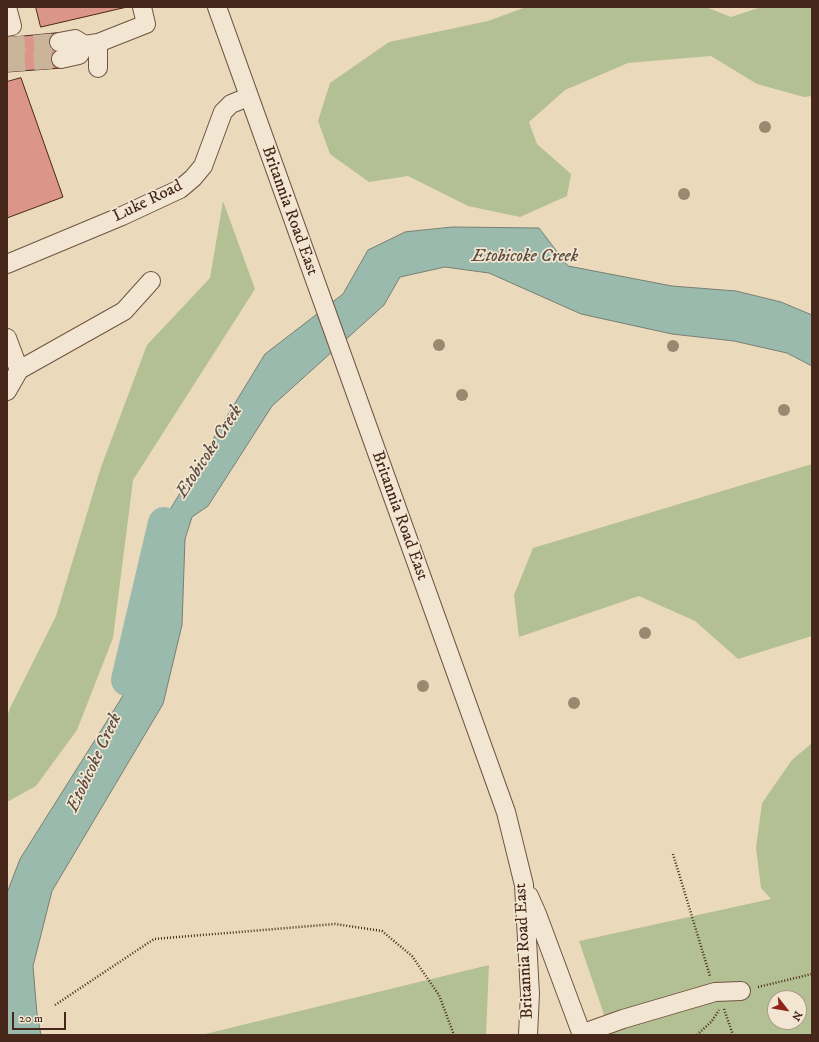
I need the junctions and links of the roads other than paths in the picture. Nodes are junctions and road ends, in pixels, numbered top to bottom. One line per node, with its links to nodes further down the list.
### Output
1 (7, 7): 4 (street)
2 (142, 7): 5 (street)
3 (217, 7): 8 (street, Britannia Road East)
4 (7, 27)
5 (92, 44): 6 (street); 7 (street)
6 (60, 51)
7 (98, 68)
8 (248, 97): 9 (street, Luke Road); 14 (street, Britannia Road East)
9 (7, 264)
10 (151, 281): 12 (street)
11 (7, 338): 12 (street)
12 (19, 370): 13 (street)
13 (7, 391)
14 (524, 885): 16 (street); 17 (street, Britannia Road East)
15 (741, 991): 16 (street)
16 (581, 1034)
17 (528, 1035)

